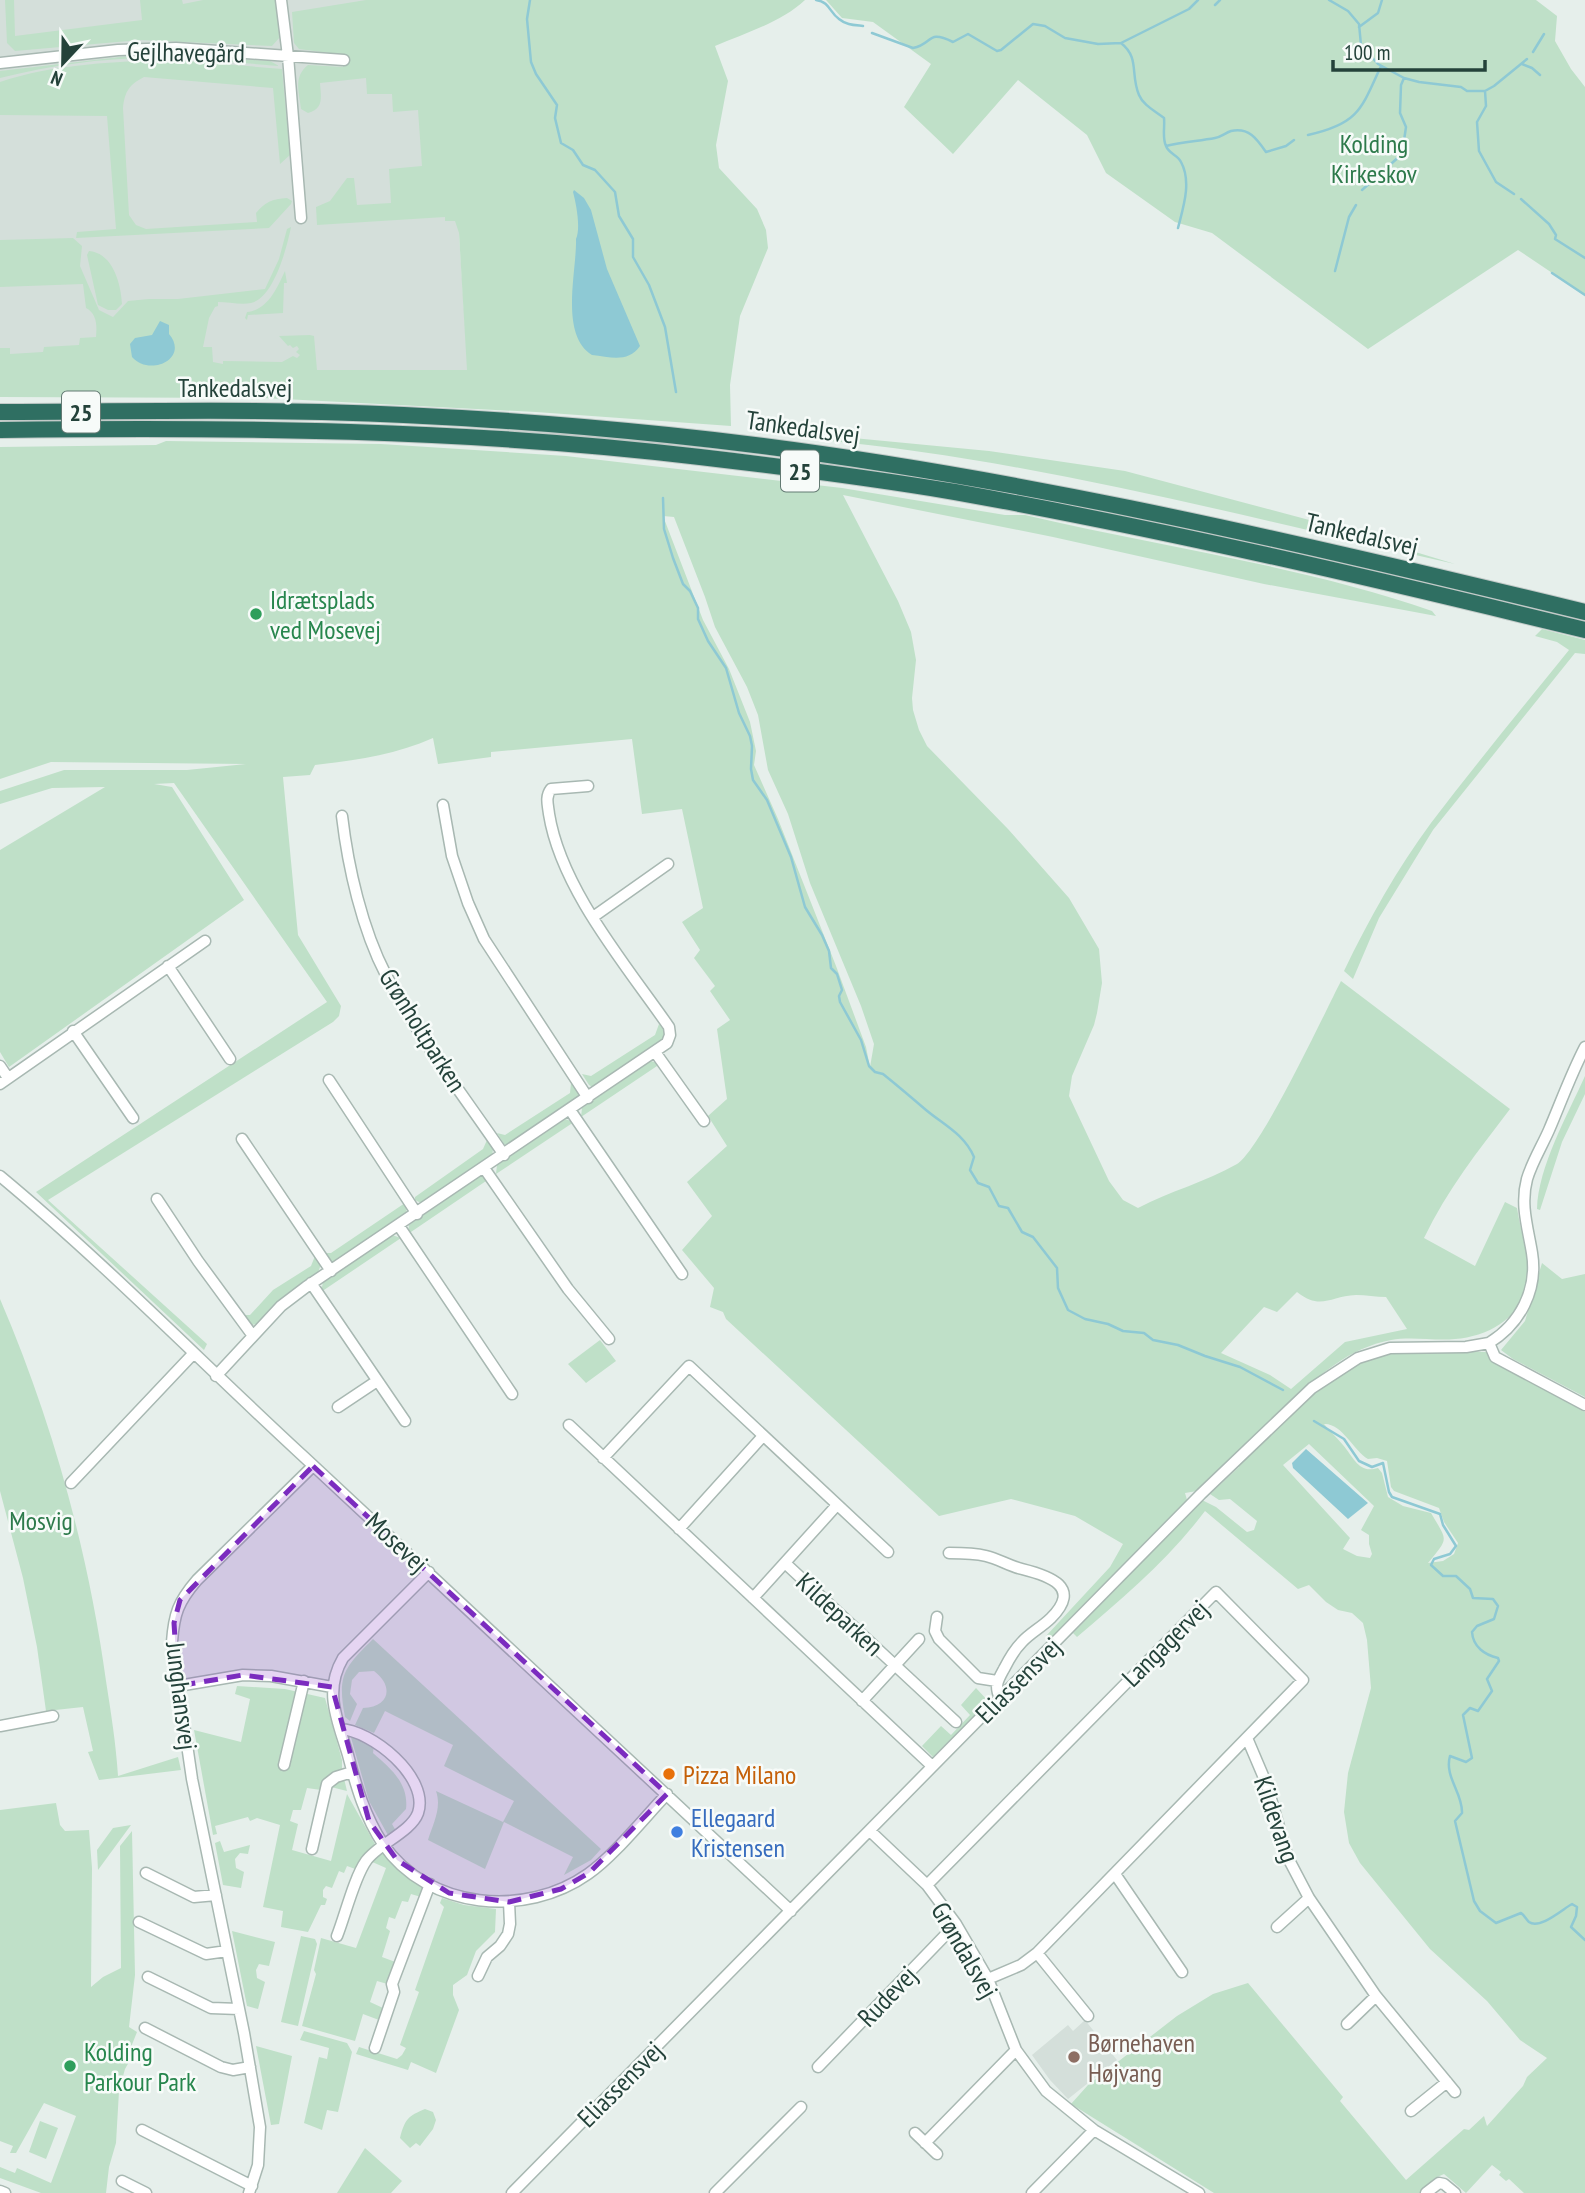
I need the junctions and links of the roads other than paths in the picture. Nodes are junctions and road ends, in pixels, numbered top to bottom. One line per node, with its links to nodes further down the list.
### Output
1 (281, 0): 2 (street)
2 (288, 56): 4 (street, Gejlhavegård); 5 (street, Gejlhavegård); 6 (street)
3 (0, 58): 5 (street, Gejlhavegård)
4 (344, 60)
5 (0, 63)
6 (301, 218)
7 (0, 412): 9 (highway, Tankedalsvej / 25)
8 (0, 430): 10 (highway, Tankedalsvej / 25)
9 (1585, 612)
10 (1585, 630)
11 (588, 786): 15 (street)
12 (443, 805): 25 (street)
13 (342, 816): 30 (street, Grønholtparken)
14 (668, 864): 15 (street)
15 (593, 917): 20 (street)
16 (205, 941): 17 (street)
17 (168, 965): 18 (street); 21 (street)
18 (73, 1031): 24 (street); 27 (street)
19 (1585, 1047): 41 (street)
20 (655, 1052): 25 (street); 28 (street)
21 (230, 1059)
22 (0, 1066): 24 (street)
23 (328, 1080): 34 (street)
24 (4, 1081)
25 (588, 1098): 26 (street)
26 (570, 1110): 30 (street); 37 (street)
27 (133, 1118)
28 (704, 1121)
29 (243, 1139): 36 (street)
30 (504, 1155): 31 (street)
31 (484, 1168): 34 (street); 39 (street)
32 (0, 1177): 42 (street, Mosevej)
33 (157, 1199): 40 (street)
34 (417, 1214): 35 (street)
35 (399, 1226): 36 (street); 45 (street)
36 (331, 1270): 38 (street)
37 (682, 1274)
38 (311, 1283): 40 (street); 44 (street)
39 (607, 1331)
40 (253, 1336): 43 (street)
41 (1489, 1343): 46 (street); 68 (street, Eliassensvej)
42 (193, 1354): 43 (street, Mosevej); 53 (street)
43 (216, 1376): 52 (street, Mosevej)
44 (377, 1381): 47 (street); 48 (street)
45 (512, 1394)
46 (1585, 1405)
47 (338, 1407)
48 (405, 1421)
49 (569, 1426): 51 (street, Kildeparken)
50 (763, 1436): 51 (street); 54 (street); 55 (street)
51 (603, 1458): 55 (street, Kildeparken)
52 (313, 1466): 59 (street, Mosevej); 66 (street, Junghansvej)
53 (71, 1483)
54 (837, 1505): 56 (street); 58 (street, Kildeparken)
55 (679, 1529): 60 (street, Kildeparken)
56 (888, 1552)
57 (949, 1553): 65 (street)
58 (785, 1563): 60 (street, Kildeparken); 63 (street, Kildeparken)
59 (429, 1572): 67 (street); 78 (street, Mosevej)
60 (753, 1598): 69 (street, Kildeparken)
61 (937, 1617): 65 (street)
62 (919, 1639): 63 (street, Kildeparken)
63 (895, 1665): 69 (street, Kildeparken); 71 (street, Kildeparken)
64 (303, 1681): 66 (street); 67 (street); 75 (street)
65 (997, 1681): 68 (street)
66 (178, 1686): 86 (street, Junghansvej)
67 (332, 1687): 73 (street)
68 (1000, 1698): 76 (street, Eliassensvej)
69 (862, 1701): 76 (street, Kildeparken)
70 (53, 1716): 72 (street)
71 (956, 1722)
72 (0, 1726)
73 (340, 1729): 77 (street); 80 (street)
74 (1247, 1738): 83 (street, Langagervej); 85 (street, Langagervej); 87 (street, Kildevang)
75 (284, 1765)
76 (931, 1765): 79 (street, Eliassensvej)
77 (352, 1772): 80 (street); 81 (street)
78 (667, 1794): 88 (street); 89 (street, Mosevej)
79 (870, 1831): 85 (street, Grøndalsvej); 89 (street, Eliassensvej)
80 (384, 1846): 84 (street); 93 (street)
81 (312, 1849)
82 (146, 1873): 86 (street)
83 (1115, 1874): 95 (street, Langagervej); 96 (street)
84 (430, 1884): 88 (street); 105 (street)
85 (926, 1885): 91 (street, Grøndalsvej)
86 (216, 1895): 94 (street, Junghansvej)
87 (1309, 1898): 92 (street); 100 (street, Kildevang)
88 (509, 1902): 97 (street)
89 (791, 1911): 124 (street, Eliassensvej)
90 (139, 1922): 94 (street)
91 (956, 1924): 99 (street, Grøndalsvej); 108 (street, Rudevej)
92 (1278, 1927)
93 (337, 1937)
94 (227, 1951): 101 (street, Junghansvej)
95 (1037, 1952): 99 (street, Langagervej); 102 (street)
96 (1182, 1972)
97 (478, 1976)
98 (148, 1977): 101 (street)
99 (988, 1979): 106 (street, Grøndalsvej)
100 (1376, 1996): 103 (street); 109 (street, Kildevang)
101 (239, 2009): 107 (street, Junghansvej)
102 (1088, 2016)
103 (1347, 2024)
104 (145, 2028): 107 (street)
105 (375, 2048)
106 (1016, 2050): 114 (street, Grøndalsvej); 116 (street)
107 (250, 2067): 119 (street, Junghansvej)
108 (818, 2067)
109 (1447, 2082): 110 (street, Kildevang); 112 (street)
110 (1455, 2092)
111 (801, 2107): 125 (street)
112 (1411, 2111)
113 (142, 2130): 119 (street, Junghansvej)
114 (1094, 2130): 121 (street, Grøndalsvej); 126 (street)
115 (915, 2133): 116 (street)
116 (925, 2143): 117 (street)
117 (937, 2154)
118 (121, 2181): 123 (street)
119 (251, 2189)
120 (0, 2191): 122 (street)
121 (1194, 2191)
122 (5, 2193)
123 (146, 2193)
124 (512, 2193)
125 (715, 2193)
126 (1032, 2193)
127 (1426, 2193): 128 (street)
128 (1455, 2193)

